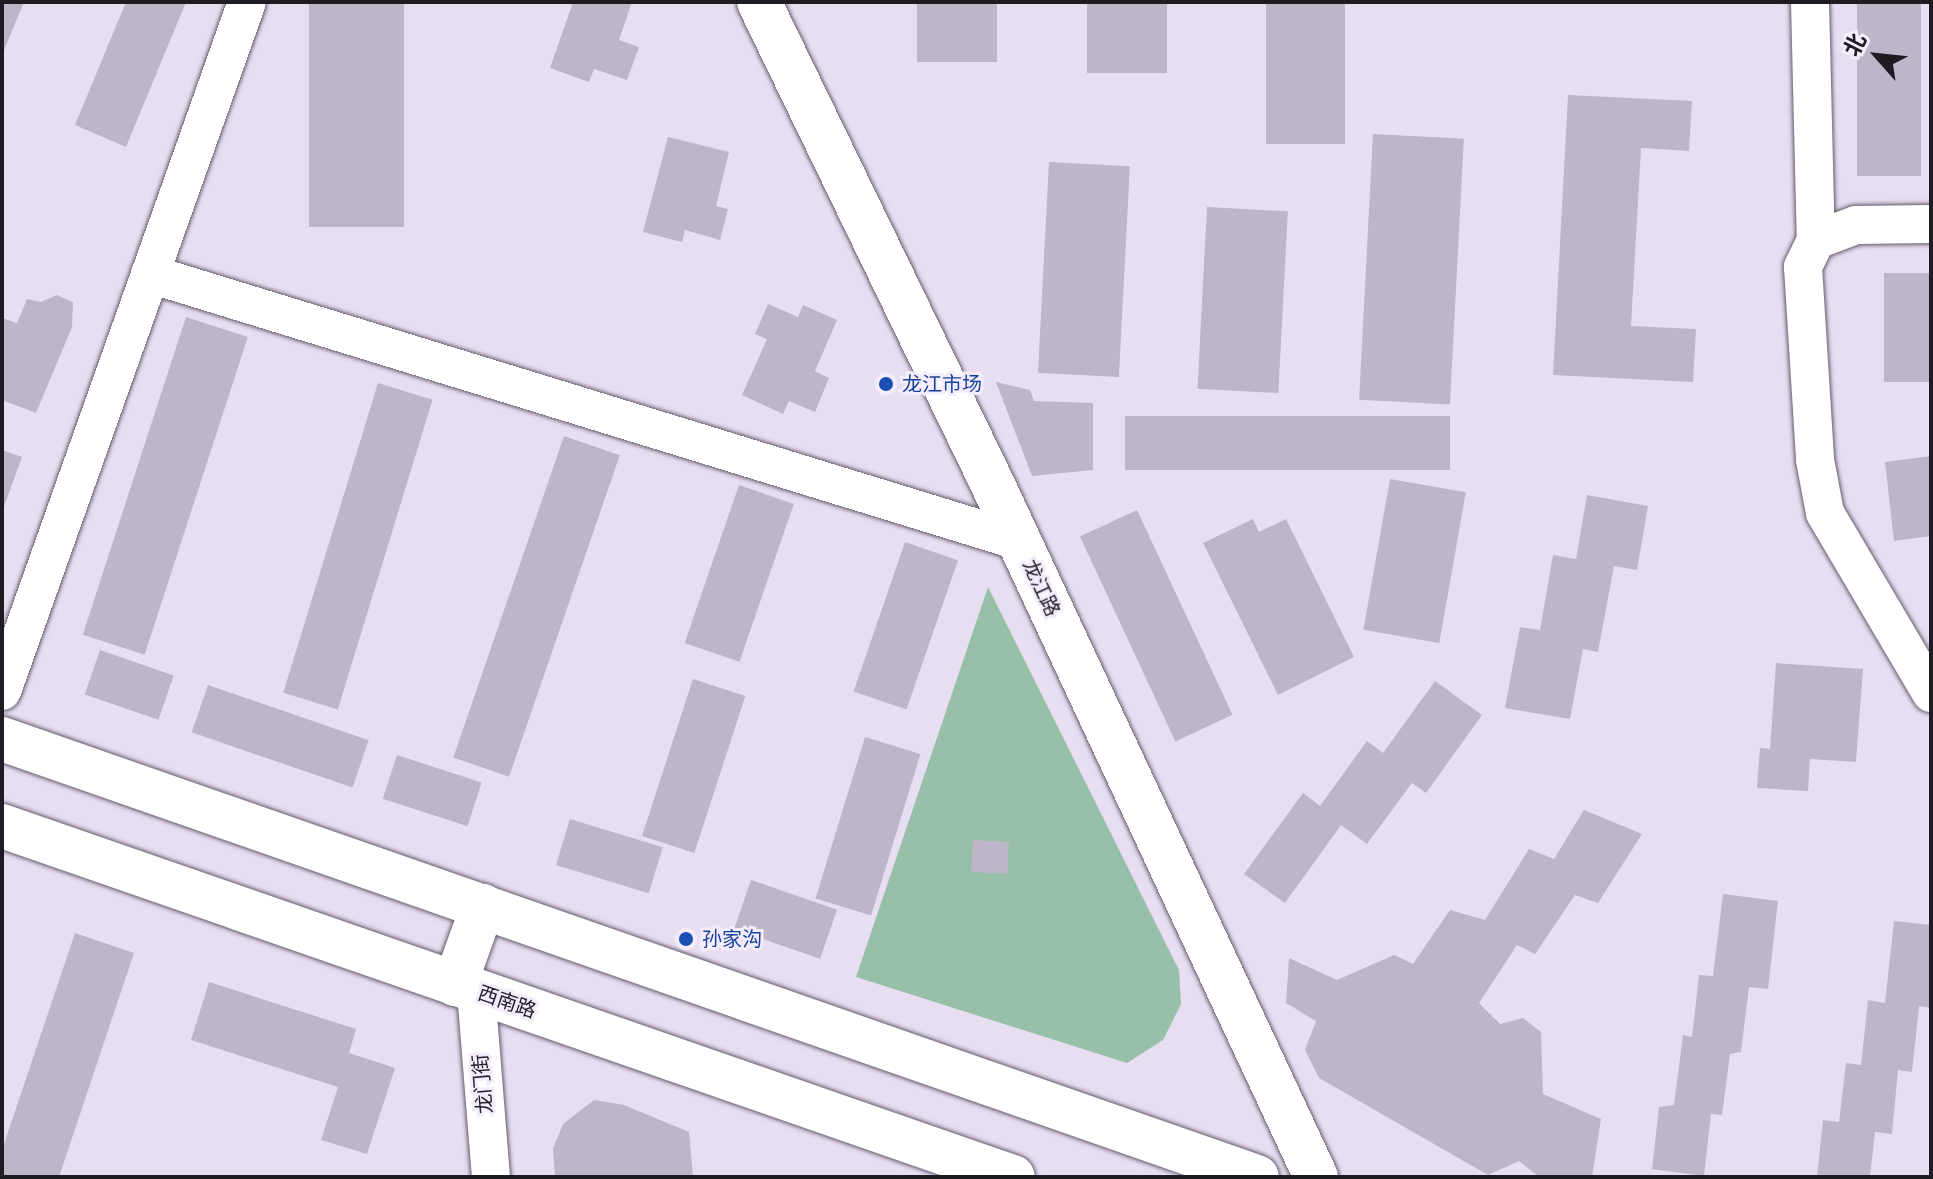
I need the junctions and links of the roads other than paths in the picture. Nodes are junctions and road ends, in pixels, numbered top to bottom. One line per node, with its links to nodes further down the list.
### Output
1 (247, 2): 6 (street)
2 (759, 2): 7 (main road, 龙江路)
3 (1810, 2): 5 (street)
4 (1931, 224): 5 (street)
5 (1816, 240): 9 (street)
6 (150, 274): 7 (street); 8 (street)
7 (1019, 541): 17 (main road, 龙江路)
8 (2, 691)
9 (1931, 693)
10 (2, 739): 12 (main road)
11 (2, 826): 13 (main road, 西南路)
12 (483, 906): 13 (main road); 16 (main road)
13 (465, 988): 14 (street, 龙门街); 15 (main road, 西南路)
14 (491, 1177)
15 (1013, 1177)
16 (1257, 1177)
17 (1316, 1177)

